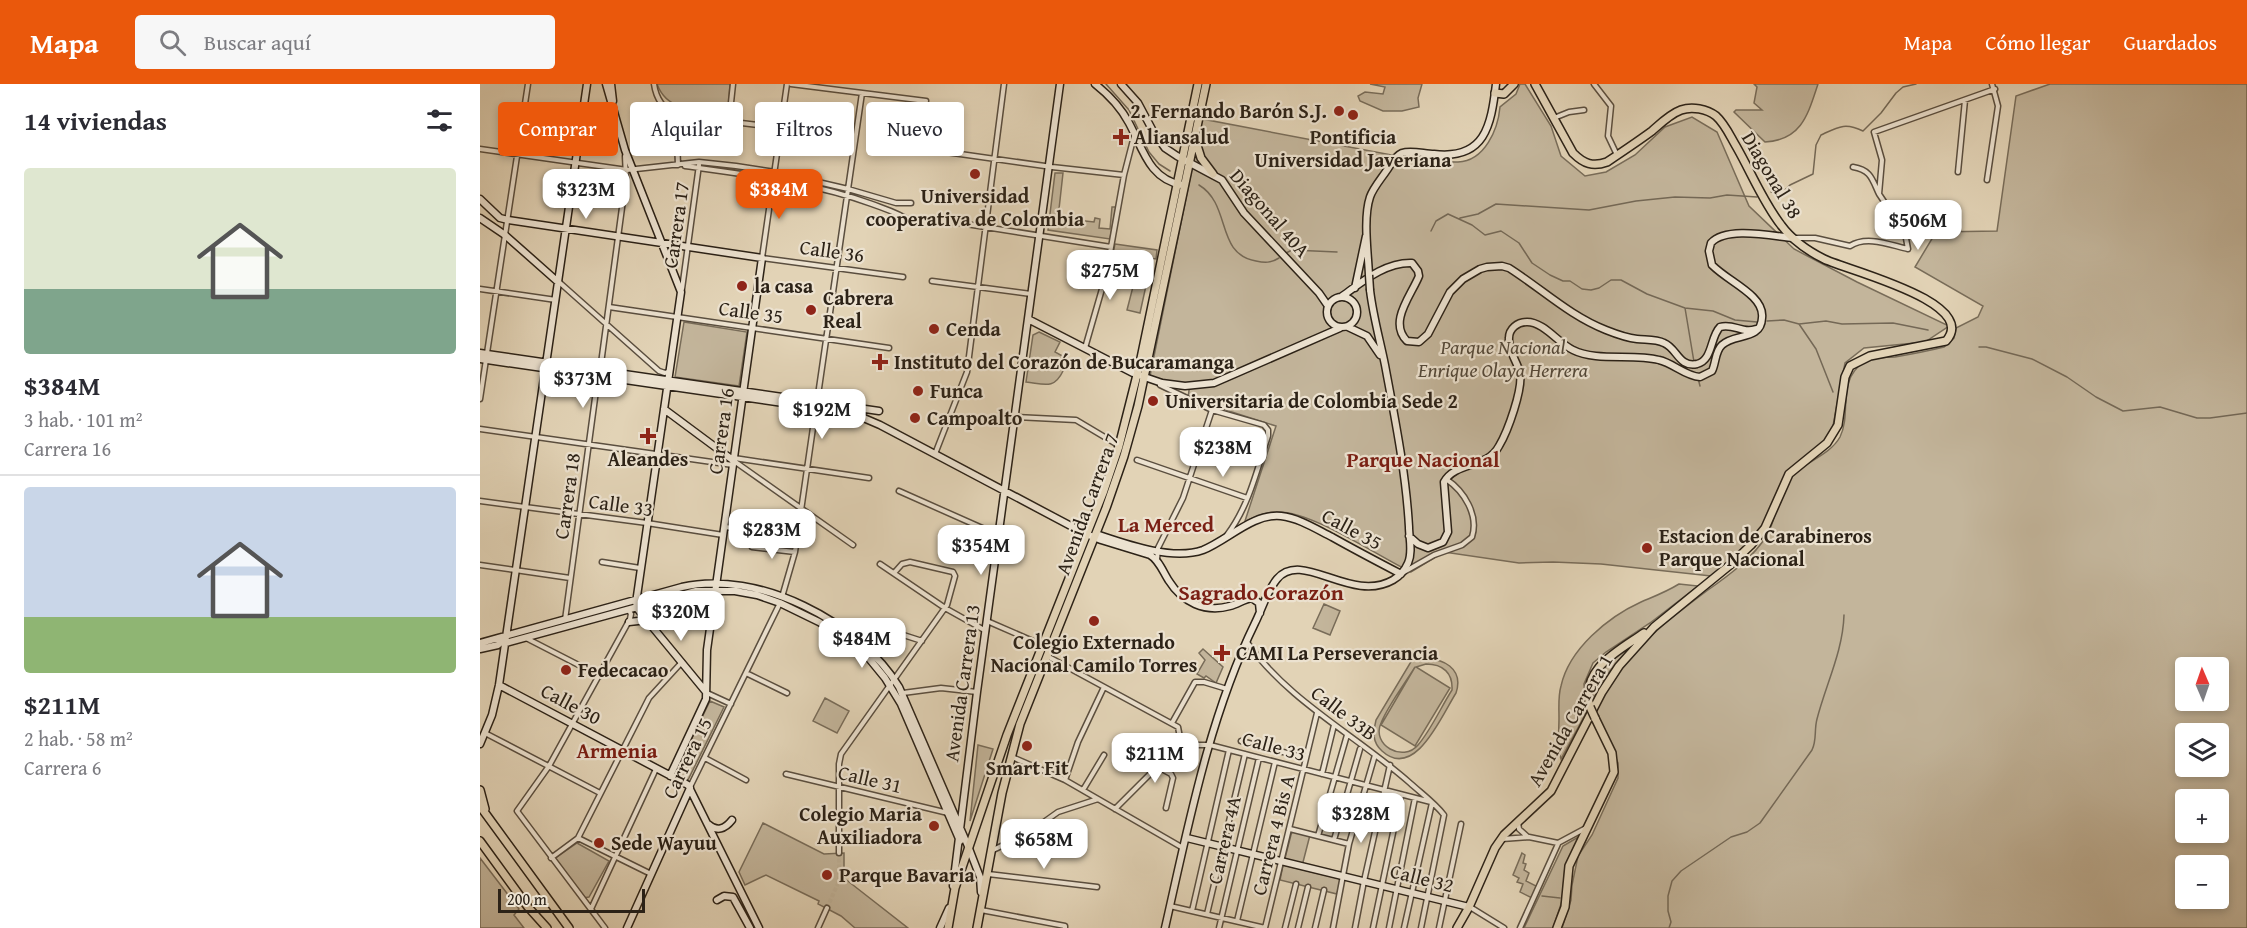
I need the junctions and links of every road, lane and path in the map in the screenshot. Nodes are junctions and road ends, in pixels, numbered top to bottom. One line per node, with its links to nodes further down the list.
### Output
1 (528, 84): 26 (street)
2 (587, 84): 49 (main road)
3 (606, 84): 27 (main road)
4 (611, 84): 28 (main road)
5 (654, 84): 29 (street)
6 (734, 84): 30 (street)
7 (789, 84): 21 (street); 31 (street, Carrera 16)
8 (844, 84): 21 (street)
9 (1004, 84): 46 (street)
10 (1060, 84): 53 (main road, Avenida Carrera 13)
11 (1095, 84): 35 (main road)
12 (1121, 84): 47 (main road, Diagonal 40A)
13 (1198, 84): 47 (main road, Avenida Carrera 7)
14 (1206, 84): 37 (main road, Avenida Carrera 7)
15 (1496, 84): 23 (main road)
16 (1514, 84): 23 (main road)
17 (1535, 84): 33 (main road)
18 (1594, 84): 41 (street)
19 (1992, 84): 20 (street)
20 (1995, 89): 24 (street); 63 (street)
21 (843, 91): 22 (street)
22 (862, 93): 25 (street); 36 (street, Carrera 15)
23 (1495, 93): 79 (main road)
24 (1965, 100): 58 (street); 67 (street)
25 (926, 101)
26 (525, 102)
27 (611, 102)
28 (613, 102)
29 (660, 102)
30 (732, 102)
31 (786, 102)
32 (1584, 110): 33 (street)
33 (1554, 118): 41 (main road)
34 (618, 125): 55 (main road)
35 (1134, 135): 60 (street); 64 (main road)
36 (855, 137): 66 (street, Carrera 15)
37 (1195, 137): 48 (main road, Avenida Carrera 7); 59 (main road)
38 (480, 149): 39 (street)
39 (498, 152)
40 (964, 155): 46 (street)
41 (1618, 155): 83 (main road, Diagonal 38)
42 (518, 156): 74 (street)
43 (524, 156): 49 (street)
44 (678, 156): 50 (street)
45 (777, 156): 57 (street, Carrera 16)
46 (993, 159): 53 (street); 77 (street)
47 (1182, 159): 48 (main road, Diagonal 40A); 64 (main road, Avenida Carrera 7)
48 (1190, 163): 59 (main road, Diagonal 40A); 64 (main road, Avenida Carrera 7)
49 (576, 164): 55 (street); 78 (main road)
50 (678, 165): 51 (street); 55 (street)
51 (699, 165): 52 (street); 56 (street); 85 (street, Carrera 17)
52 (736, 166): 56 (street); 57 (street)
53 (1049, 167): 60 (street); 81 (main road, Avenida Carrera 13)
54 (1853, 167): 67 (street)
55 (629, 170): 82 (street, Carrera 18); 84 (main road)
56 (736, 172): 61 (street)
57 (775, 172): 61 (street, Carrera 16); 62 (street)
58 (1958, 172)
59 (1213, 174): 97 (main road, Diagonal 40A)
60 (1124, 175): 86 (street)
61 (774, 178): 65 (street); 87 (street, Carrera 16)
62 (812, 180): 65 (street); 66 (street)
63 (1987, 180)
64 (1182, 185): 121 (main road, Avenida Carrera 7)
65 (810, 187): 68 (street)
66 (848, 189): 68 (street, Carrera 15); 70 (street)
67 (1879, 194): 83 (street)
68 (847, 195): 72 (street); 88 (street, Carrera 15)
69 (480, 199): 74 (main road)
70 (885, 200): 71 (street); 72 (street)
71 (911, 203)
72 (882, 208): 76 (street)
73 (480, 218): 80 (main road)
74 (508, 220): 78 (main road, Calle 36); 80 (street)
75 (941, 220): 77 (street)
76 (910, 221)
77 (986, 227): 81 (street); 92 (street)
78 (566, 229): 82 (main road, Calle 36); 91 (main road)
79 (1367, 230): 93 (main road); 116 (main road, bridge)
80 (505, 235): 91 (main road); 95 (street)
81 (1039, 236): 86 (street); 98 (main road, Avenida Carrera 13)
82 (618, 237): 84 (main road, Calle 36); 102 (street, Carrera 18)
83 (1794, 238): 109 (main road); 139 (main road, Diagonal 38)
84 (661, 244): 85 (main road, Calle 36); 96 (main road)
85 (687, 247): 87 (main road, Calle 36); 96 (street, Carrera 17)
86 (1111, 247): 114 (street)
87 (762, 258): 88 (street, Calle 36); 110 (main road, Carrera 16)
88 (837, 268): 89 (street, Calle 36); 112 (street, Carrera 15)
89 (903, 277)
90 (932, 281): 92 (street)
91 (558, 282): 100 (main road); 106 (street)
92 (977, 287): 98 (street); 136 (street)
93 (1355, 288): 99 (main road); 109 (main road)
94 (480, 289): 95 (street)
95 (496, 292): 100 (street); 115 (street)
96 (681, 292): 104 (main road)
97 (1319, 293): 99 (main road); 101 (main road, Diagonal 40A)
98 (1031, 294): 105 (main road, Avenida Carrera 13)
99 (1339, 297): 101 (main road); 107 (main road)
100 (556, 300): 117 (main road)
101 (1328, 306): 103 (main road)
102 (609, 307): 104 (street, Calle 35); 106 (street, Carrera 18)
103 (1328, 317): 108 (main road); 111 (main road)
104 (677, 318): 110 (street, Calle 35); 119 (main road)
105 (1028, 319): 114 (main road); 130 (main road, Avenida Carrera 13)
106 (607, 323): 118 (street); 120 (street, Carrera 18)
107 (1348, 327): 108 (main road); 116 (main road)
108 (1340, 328): 111 (main road)
109 (1759, 328): 143 (main road)
110 (751, 329): 112 (street, Calle 35); 124 (main road, Carrera 16)
111 (1321, 336): 121 (main road)
112 (826, 339): 113 (street, Calle 35); 126 (street, Carrera 15)
113 (889, 348)
114 (1085, 348): 121 (main road)
115 (483, 356): 117 (main road); 125 (street)
116 (1384, 363): 158 (main road)
117 (546, 366): 120 (main road); 132 (main road)
118 (659, 371): 119 (street); 122 (street)
119 (670, 371): 123 (main road)
120 (599, 373): 122 (main road); 123 (main road); 133 (street, Carrera 18)
121 (1141, 376): 128 (street); 134 (main road, Avenida Carrera 7); 157 (main road, Avenida Carrera 7)
122 (658, 380): 123 (main road)
123 (668, 383): 124 (main road); 127 (main road)
124 (743, 394): 126 (main road); 138 (main road, Carrera 16)
125 (480, 399)
126 (817, 405): 129 (main road); 136 (main road); 140 (street, Carrera 15)
127 (664, 409): 135 (main road); 138 (main road)
128 (1212, 410): 142 (street); 146 (street)
129 (879, 411)
130 (1015, 417): 134 (street); 145 (main road, Avenida Carrera 13)
131 (480, 429): 132 (street)
132 (536, 437): 133 (street); 148 (main road)
133 (589, 444): 135 (street); 150 (street, Carrera 18)
134 (1119, 446): 154 (main road, Avenida Carrera 7)
135 (658, 454): 138 (street); 151 (main road)
136 (935, 454): 145 (main road)
137 (1137, 460): 142 (street)
138 (734, 461): 140 (street); 149 (street); 152 (main road, Carrera 16)
139 (1801, 463): 184 (main road, Avenida Carrera 1)
140 (807, 469): 141 (street); 149 (street, Carrera 15)
141 (868, 478)
142 (1190, 478): 146 (street); 164 (street)
143 (1446, 478): 158 (main road); 172 (street)
144 (899, 491): 155 (street)
145 (1005, 491): 154 (main road); 155 (main road, Avenida Carrera 13)
146 (1248, 498): 159 (street)
147 (480, 501): 148 (street, Calle 33)
148 (525, 508): 150 (street, Calle 33); 170 (main road)
149 (801, 508): 161 (street); 163 (street, Carrera 15)
150 (579, 514): 151 (street, Calle 33); 173 (street, Carrera 18)
151 (647, 523): 156 (street, Calle 33); 169 (main road)
152 (724, 527): 153 (street); 156 (main road, Carrera 16)
153 (754, 531): 162 (street); 162 (street)
154 (1086, 534): 157 (main road); 192 (main road, Avenida Carrera 7)
155 (999, 535): 182 (main road, Avenida Carrera 13)
156 (723, 536): 174 (main road, Carrera 16)
157 (1095, 536): 160 (main road); 196 (main road, Avenida Carrera 7)
158 (1409, 536): 172 (main road)
159 (1225, 538): 164 (main road); 172 (main road, Calle 35)
160 (1121, 544): 164 (main road); 166 (main road)
161 (853, 545)
162 (762, 548): 163 (street)
163 (795, 552): 175 (street, Carrera 15)
164 (1157, 552): 166 (street)
165 (602, 562): 169 (street)
166 (1158, 562): 179 (main road)
167 (880, 564): 171 (street)
168 (480, 565): 170 (street)
169 (640, 568): 176 (main road)
170 (516, 570): 173 (street); 188 (main road)
171 (894, 573): 177 (street); 177 (street)
172 (1401, 574): 179 (main road)
173 (570, 578): 180 (street, Carrera 18)
174 (715, 586): 175 (main road); 176 (main road); 205 (main road, Carrera 16)
175 (781, 600): 195 (main road); 198 (street, Carrera 15); 200 (main road)
176 (636, 604): 178 (main road); 180 (main road); 181 (main road)
177 (945, 608): 185 (street); 189 (street)
178 (628, 609): 183 (street); 186 (main road)
179 (1260, 613): 190 (main road)
180 (565, 620): 188 (main road)
181 (647, 620): 183 (main road); 197 (main road)
182 (987, 621): 185 (main road, Avenida Carrera 13); 192 (street)
183 (629, 622): 199 (street)
184 (1653, 627): 261 (main road, Avenida Carrera 1); 264 (main road, bridge)
185 (986, 631): 204 (main road, Avenida Carrera 13)
186 (537, 634): 187 (main road); 193 (street)
187 (525, 638): 188 (main road); 193 (street)
188 (506, 640): 191 (main road); 194 (main road); 201 (main road)
189 (922, 641): 195 (street); 200 (street)
190 (1246, 641): 203 (main road); 209 (street, Calle 33B)
191 (480, 643)
192 (1043, 645): 278 (main road, Avenida Carrera 7)
193 (540, 646): 199 (street)
194 (480, 649)
195 (872, 653): 200 (main road)
196 (1047, 656): 202 (street); 225 (main road, Avenida Carrera 7)
197 (682, 662): 205 (main road); 220 (street)
198 (746, 673): 206 (street); 208 (street, Carrera 15)
199 (600, 676): 210 (street)
200 (893, 682): 207 (main road); 243 (street); 258 (main road)
201 (499, 685): 210 (main road, Calle 30); 213 (main road)
202 (1104, 687): 211 (street); 240 (street)
203 (1227, 689): 211 (street); 218 (main road)
204 (977, 692): 207 (street); 249 (main road, Avenida Carrera 13)
205 (707, 693): 208 (street); 237 (main road, Carrera 16)
206 (787, 693)
207 (903, 693): 251 (main road)
208 (731, 704): 226 (street, Carrera 15)
209 (1317, 713): 212 (street, Calle 33B); 228 (street, Carrera 4 Bis A)
210 (573, 723): 220 (main road, Calle 30); 231 (street)
211 (1172, 723): 217 (street)
212 (1334, 725): 214 (street, Calle 33B); 236 (street)
213 (483, 732): 216 (main road); 231 (street)
214 (1347, 735): 224 (street, Calle 33B); 238 (street)
215 (1240, 741): 228 (street)
216 (480, 743)
217 (1181, 743): 218 (street, Calle 33); 232 (street)
218 (1210, 745): 221 (street, Calle 33); 270 (main road)
219 (1360, 749): 241 (street)
220 (621, 750): 233 (main road, Calle 30); 248 (street)
221 (1229, 750): 222 (street, Calle 33); 275 (street)
222 (1245, 754): 227 (street, Calle 33); 279 (street)
223 (1104, 755): 246 (street)
224 (1375, 755): 230 (street, Calle 33B); 242 (street)
225 (1011, 757): 240 (street); 281 (main road, Avenida Carrera 7)
226 (705, 758): 239 (street); 244 (street, Carrera 15)
227 (1259, 758): 229 (street, Calle 33); 282 (street, Carrera 4A)
228 (1306, 759): 234 (street, Carrera 4 Bis A)
229 (1275, 762): 234 (street, Calle 33); 284 (street)
230 (1390, 765): 247 (street); 254 (street, Calle 33B)
231 (549, 766): 248 (street); 286 (street)
232 (1158, 767): 256 (street); 257 (street)
233 (657, 768): 237 (main road, Calle 30); 285 (street)
234 (1304, 770): 236 (street, Calle 33); 266 (street, Carrera 4 Bis A)
235 (786, 774): 243 (street, Calle 31)
236 (1322, 774): 238 (street, Calle 33)
237 (670, 776): 244 (main road, Calle 30)
238 (1335, 778): 241 (street, Calle 33); 267 (street)
239 (746, 780)
240 (1065, 780): 246 (street)
241 (1351, 782): 242 (street, Calle 33); 272 (street)
242 (1365, 786): 247 (street, Calle 33); 277 (street)
243 (839, 787): 258 (street, Calle 31); 283 (street)
244 (690, 788): 262 (main road); 288 (main road, Carrera 15)
245 (480, 790): 259 (main road)
246 (1083, 790): 253 (street)
247 (1384, 790): 250 (street, Calle 33); 291 (street)
248 (600, 793): 268 (street)
249 (965, 794): 251 (main road); 265 (main road, Avenida Carrera 13)
250 (1401, 795): 252 (street, Calle 33); 293 (street)
251 (948, 797): 265 (main road)
252 (1415, 798): 254 (street, Calle 33); 296 (street)
253 (1098, 799): 257 (street); 281 (street)
254 (1432, 803): 298 (street); 299 (street)
255 (480, 806): 259 (main road)
256 (1166, 808)
257 (1115, 809): 280 (street)
258 (948, 813): 273 (main road)
259 (486, 815): 316 (main road)
260 (732, 820): 262 (main road)
261 (1518, 822): 269 (street); 271 (main road, Avenida Carrera 1)
262 (706, 823): 320 (main road)
263 (1461, 824): 301 (street)
264 (1589, 826): 276 (street); 341 (main road)
265 (961, 828): 273 (main road, Avenida Carrera 13); 278 (main road)
266 (1290, 829): 267 (street); 287 (street, Carrera 4 Bis A)
267 (1318, 836): 272 (street)
268 (578, 837): 285 (street); 286 (street)
269 (1529, 837): 271 (street); 276 (street)
270 (1187, 838): 275 (main road, Calle 32); 280 (main road)
271 (1501, 839): 305 (main road, Avenida Carrera 1)
272 (1334, 840): 277 (street)
273 (960, 841): 302 (main road, Avenida Carrera 13)
274 (480, 842): 304 (main road)
275 (1208, 843): 279 (main road, Calle 32); 309 (street)
276 (1558, 843): 340 (street)
277 (1349, 844): 290 (street)
278 (968, 846): 302 (main road, Avenida Carrera 7); 324 (main road, Avenida Carrera 7)
279 (1222, 847): 282 (main road, Calle 32); 310 (street)
280 (1184, 849): 303 (main road)
281 (993, 850): 289 (main road, Avenida Carrera 7)
282 (1237, 850): 284 (main road, Calle 32); 311 (street, Carrera 4A)
283 (839, 854)
284 (1253, 854): 287 (main road, Calle 32); 312 (street)
285 (615, 856): 288 (street); 307 (street)
286 (551, 858): 307 (street)
287 (1282, 861): 290 (main road, Calle 32); 327 (street, Carrera 4 Bis A)
288 (651, 874): 318 (main road, Carrera 15)
289 (988, 874): 294 (street); 308 (main road, Avenida Carrera 7)
290 (1343, 876): 291 (main road, Calle 32); 331 (street)
291 (1364, 881): 293 (main road, Calle 32); 332 (street)
292 (1296, 884): 328 (street)
293 (1382, 885): 296 (main road, Calle 32); 333 (street)
294 (1098, 887)
295 (1308, 887): 329 (street)
296 (1397, 889): 298 (main road, Calle 32); 334 (street)
297 (1324, 890): 330 (street)
298 (1412, 893): 299 (main road, Calle 32); 335 (street)
299 (1428, 897): 301 (main road, Calle 32); 336 (street)
300 (717, 900): 319 (main road)
301 (1445, 901): 305 (main road, Calle 32); 337 (street)
302 (951, 904): 322 (main road, Avenida Carrera 13); 323 (main road, Avenida Carrera 7)
303 (1170, 906): 309 (street); 325 (main road)
304 (528, 907): 314 (main road); 315 (main road)
305 (1469, 907): 338 (main road, Avenida Carrera 1); 339 (street, Calle 32)
306 (827, 908): 321 (street)
307 (591, 909): 317 (street)
308 (981, 910): 313 (street); 324 (main road, Avenida Carrera 7)
309 (1192, 911): 310 (street)
310 (1207, 914): 311 (street)
311 (1222, 918): 312 (street); 326 (street, Carrera 4A)
312 (1237, 921): 327 (street)
313 (1065, 927)
314 (540, 928)
315 (547, 928)
316 (569, 928)
317 (605, 928)
318 (627, 928)
319 (750, 928)
320 (759, 928)
321 (818, 928)
322 (940, 928)
323 (948, 928)
324 (975, 928)
325 (1165, 928)
326 (1219, 928)
327 (1265, 928)
328 (1285, 928)
329 (1298, 928)
330 (1315, 928)
331 (1333, 928)
332 (1355, 928)
333 (1373, 928)
334 (1389, 928)
335 (1404, 928)
336 (1421, 928)
337 (1439, 928)
338 (1457, 928)
339 (1504, 928)
340 (1520, 928)
341 (1557, 928)

